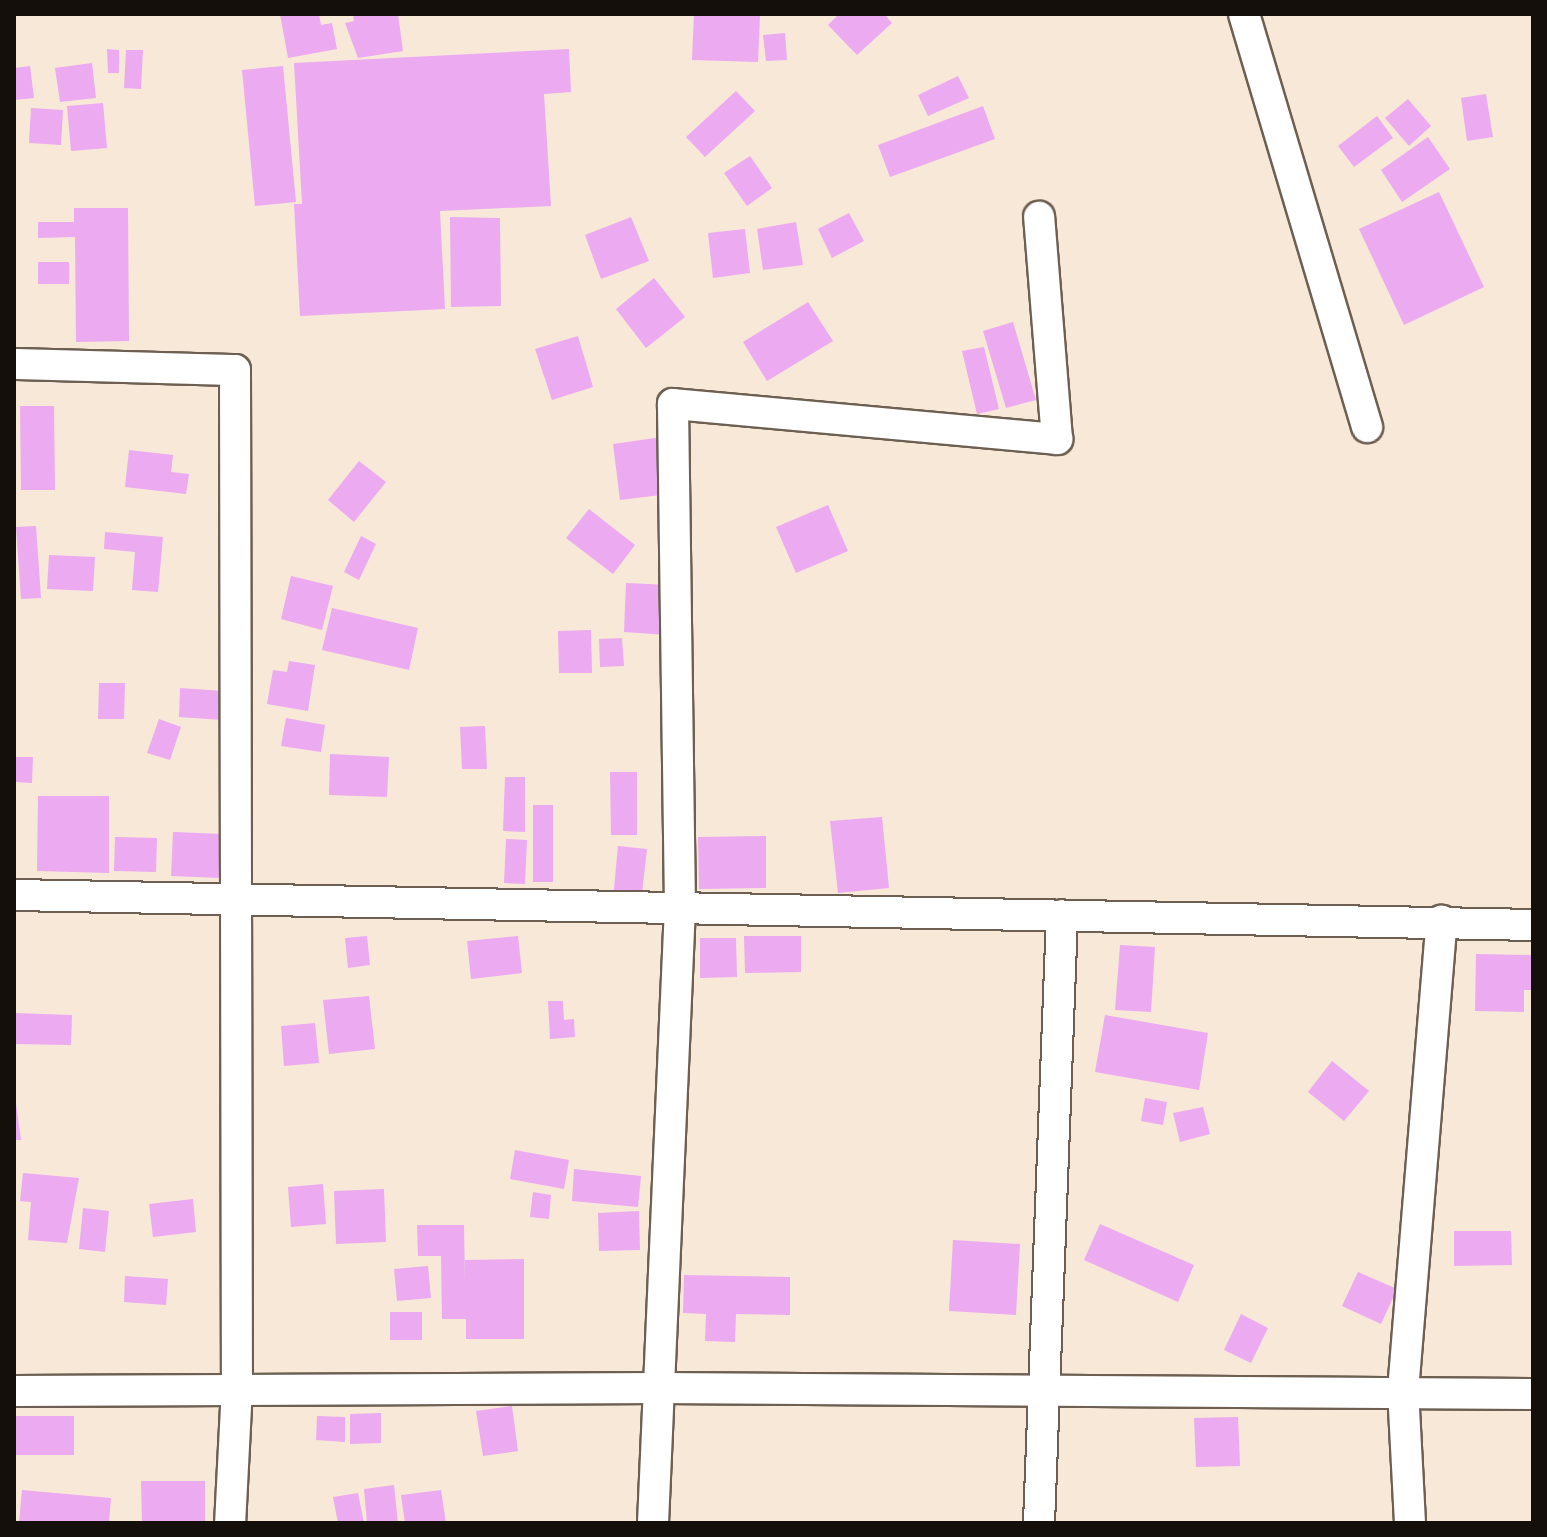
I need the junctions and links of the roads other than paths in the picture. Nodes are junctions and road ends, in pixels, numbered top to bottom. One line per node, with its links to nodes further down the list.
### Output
1 (1244, 14): 4 (street)
2 (1039, 217): 7 (street)
3 (14, 364): 6 (street)
4 (1367, 427)
5 (14, 895): 6 (street)
6 (232, 899): 7 (street); 11 (street)
7 (680, 907): 8 (street); 12 (street)
8 (1062, 915): 9 (street); 15 (street)
9 (1442, 921): 10 (street); 14 (street)
10 (1533, 925)
11 (237, 1387): 12 (street); 13 (street); 17 (street)
12 (660, 1388): 15 (street); 18 (street)
13 (14, 1391)
14 (1403, 1391): 15 (street); 16 (street); 20 (street)
15 (1040, 1394): 19 (street)
16 (1533, 1394)
17 (230, 1523)
18 (653, 1523)
19 (1039, 1523)
20 (1410, 1523)

